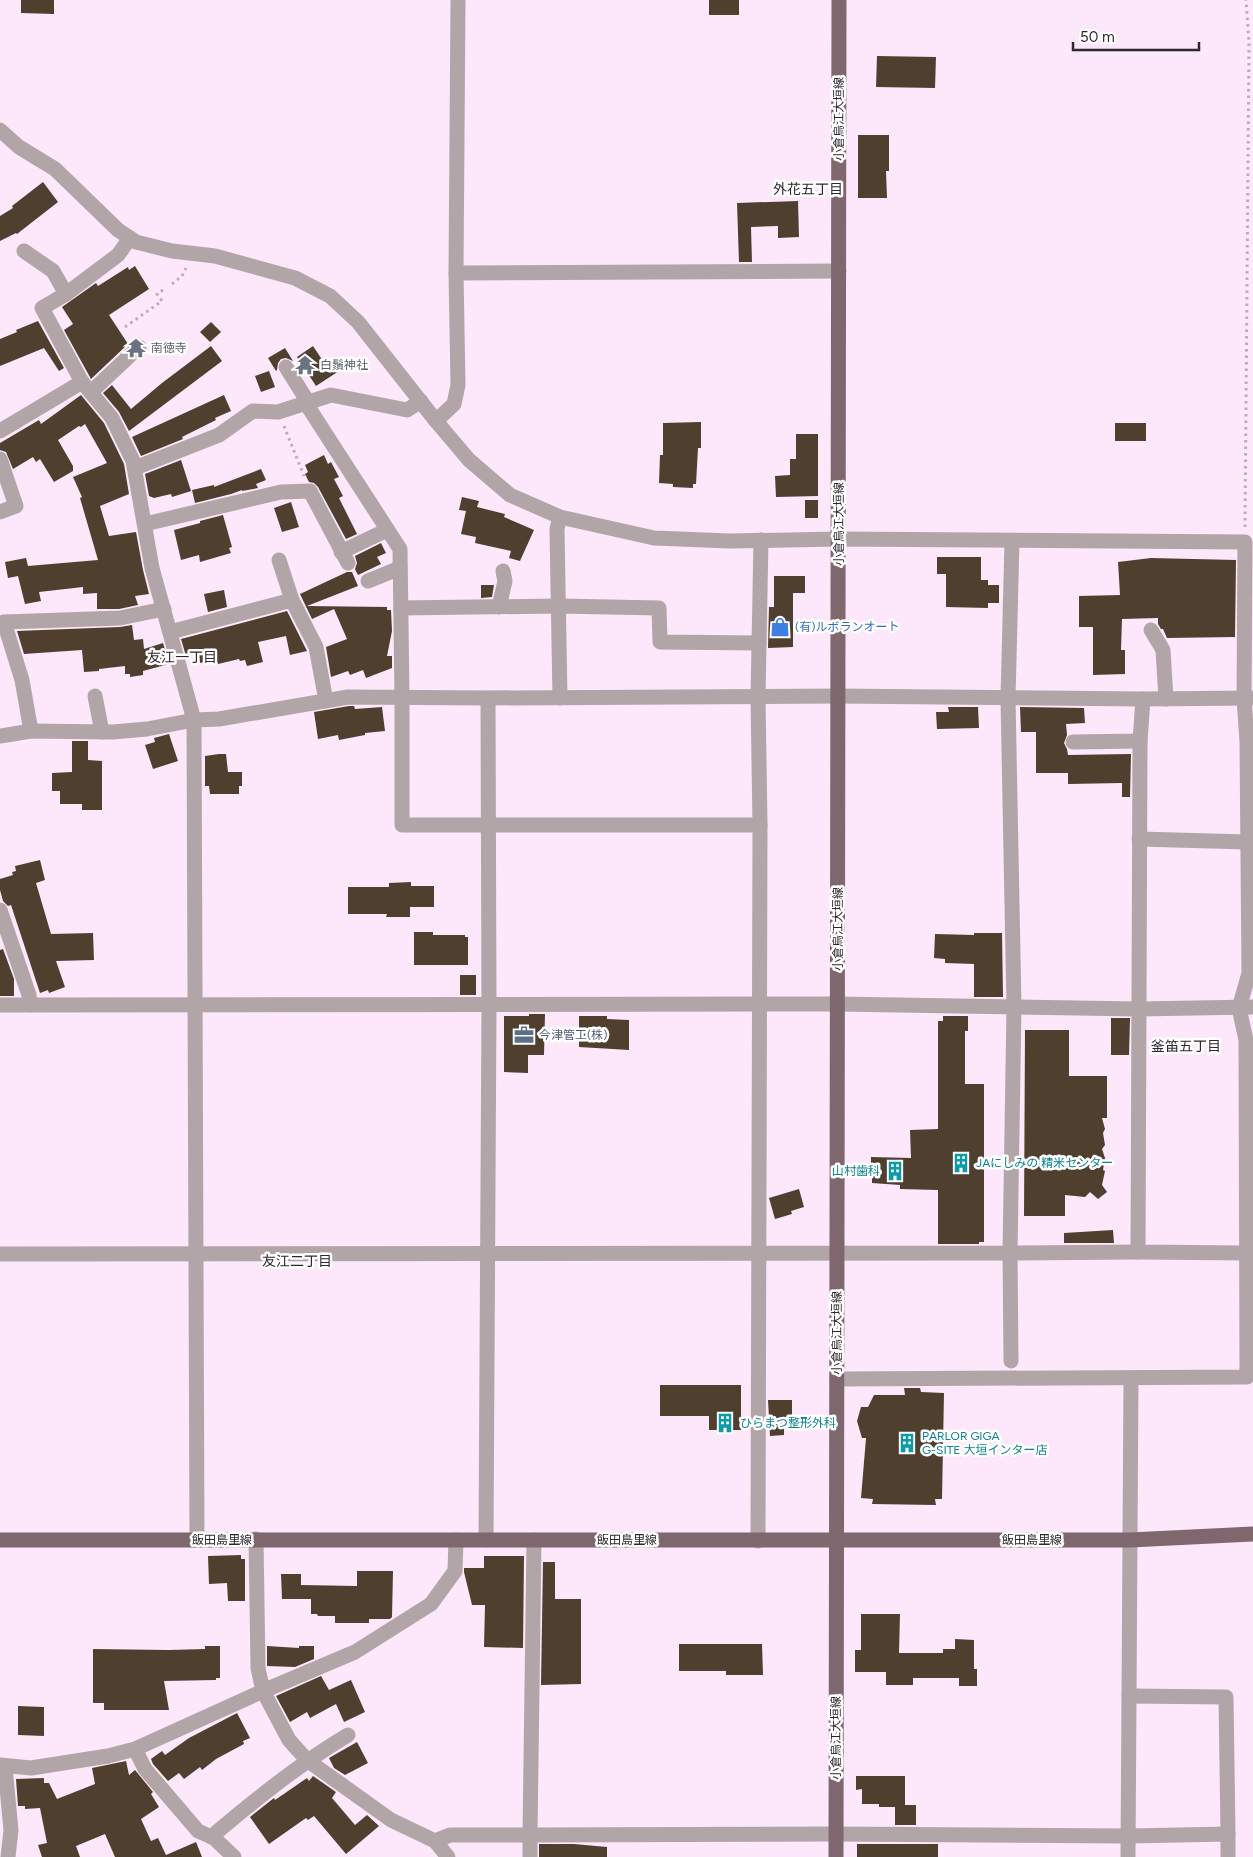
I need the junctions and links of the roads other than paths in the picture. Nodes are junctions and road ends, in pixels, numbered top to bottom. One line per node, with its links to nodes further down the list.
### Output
1 (458, 0): 7 (street)
2 (839, 0): 6 (main road, 小倉烏江大垣線)
3 (0, 130): 4 (street)
4 (130, 238): 8 (street); 12 (street)
5 (24, 251): 8 (street)
6 (839, 271): 7 (street); 22 (main road, 小倉烏江大垣線)
7 (456, 273): 14 (street)
8 (66, 294): 11 (street)
9 (139, 348): 11 (street)
10 (286, 367): 13 (street)
11 (86, 387): 15 (street); 17 (street)
12 (421, 401): 13 (street); 14 (street)
13 (306, 402): 17 (street); 21 (street)
14 (436, 421): 19 (street)
15 (0, 431)
16 (0, 459): 18 (street)
17 (135, 468): 20 (street)
18 (0, 512)
19 (560, 517): 23 (street); 30 (street)
20 (145, 524): 21 (street); 33 (street)
21 (387, 530): 26 (street)
22 (839, 539): 23 (street); 24 (street); 38 (main road, 小倉烏江大垣線)
23 (761, 540): 36 (street)
24 (1012, 540): 43 (street); 44 (street)
25 (279, 560): 29 (street)
26 (400, 568): 28 (street); 32 (street)
27 (503, 571): 31 (street)
28 (368, 581)
29 (292, 600): 35 (street); 47 (street)
30 (558, 606): 31 (street); 36 (street); 42 (street)
31 (499, 607): 32 (street)
32 (401, 608): 39 (street)
33 (164, 609): 35 (street); 49 (street)
34 (1151, 630): 46 (street)
35 (170, 632): 48 (street)
36 (759, 643): 40 (street)
37 (95, 696): 50 (street)
38 (838, 696): 40 (street); 43 (street); 61 (main road, 小倉烏江大垣線)
39 (402, 697): 41 (street); 47 (street); 54 (street)
40 (758, 697): 42 (street); 55 (street)
41 (488, 698): 42 (street); 54 (street)
42 (560, 698)
43 (1008, 698): 45 (street); 65 (street)
44 (1248, 698): 46 (street); 57 (street)
45 (1143, 699): 46 (street); 52 (street)
46 (1166, 699)
47 (326, 701): 48 (street)
48 (194, 720): 50 (street); 59 (street)
49 (31, 731): 50 (street); 51 (street)
50 (102, 732)
51 (0, 736)
52 (1140, 741): 53 (street); 56 (street)
53 (1073, 742)
54 (488, 825): 55 (street); 64 (street)
55 (760, 825): 60 (street)
56 (1139, 839): 57 (street); 67 (street)
57 (1247, 842): 66 (street)
58 (0, 910): 63 (street)
59 (196, 1004): 63 (street); 64 (street); 73 (street)
60 (759, 1004): 61 (street); 64 (street); 69 (street)
61 (838, 1004): 65 (street); 70 (main road, 小倉烏江大垣線)
62 (0, 1005): 63 (street)
63 (30, 1005)
64 (489, 1005): 74 (street)
65 (1014, 1007): 67 (street); 75 (street)
66 (1246, 1007): 67 (street); 71 (street)
67 (1138, 1009): 68 (street)
68 (1138, 1252): 71 (street); 75 (street)
69 (759, 1253): 70 (street); 74 (street); 87 (street)
70 (837, 1253): 75 (street); 78 (main road, 小倉烏江大垣線)
71 (1246, 1253): 77 (street)
72 (0, 1254): 73 (street)
73 (197, 1254): 74 (street); 82 (street)
74 (487, 1254): 84 (street)
75 (1010, 1254): 76 (street)
76 (1011, 1361)
77 (1131, 1378): 78 (street); 86 (street)
78 (836, 1379): 88 (main road, 小倉烏江大垣線)
79 (1253, 1534): 86 (main road, 飯田島里線)
80 (256, 1539): 82 (main road, 飯田島里線); 83 (main road, 飯田島里線); 89 (street)
81 (0, 1540): 82 (main road, 飯田島里線)
82 (198, 1540)
83 (456, 1540): 84 (main road, 飯田島里線); 89 (street)
84 (486, 1540): 85 (main road, 飯田島里線)
85 (534, 1540): 87 (main road, 飯田島里線); 97 (street)
86 (1130, 1540): 88 (main road, 飯田島里線); 90 (street)
87 (758, 1541): 88 (main road, 飯田島里線)
88 (836, 1541): 95 (main road, 小倉烏江大垣線)
89 (263, 1691): 92 (street); 93 (street)
90 (1129, 1696): 96 (street); 98 (street)
91 (348, 1735): 93 (street)
92 (135, 1749): 94 (street); 99 (street)
93 (308, 1760): 99 (street); 100 (street)
94 (3, 1766): 101 (street)
95 (836, 1834): 97 (street); 98 (street); 105 (main road, 小倉烏江大垣線)
96 (1228, 1834): 98 (street); 107 (street)
97 (530, 1835): 100 (street); 104 (street)
98 (1128, 1836): 106 (street)
99 (211, 1837): 102 (street)
100 (435, 1842): 103 (street)
101 (8, 1857)
102 (234, 1857)
103 (448, 1857)
104 (530, 1857)
105 (836, 1857)
106 (1128, 1857)
107 (1228, 1857)

